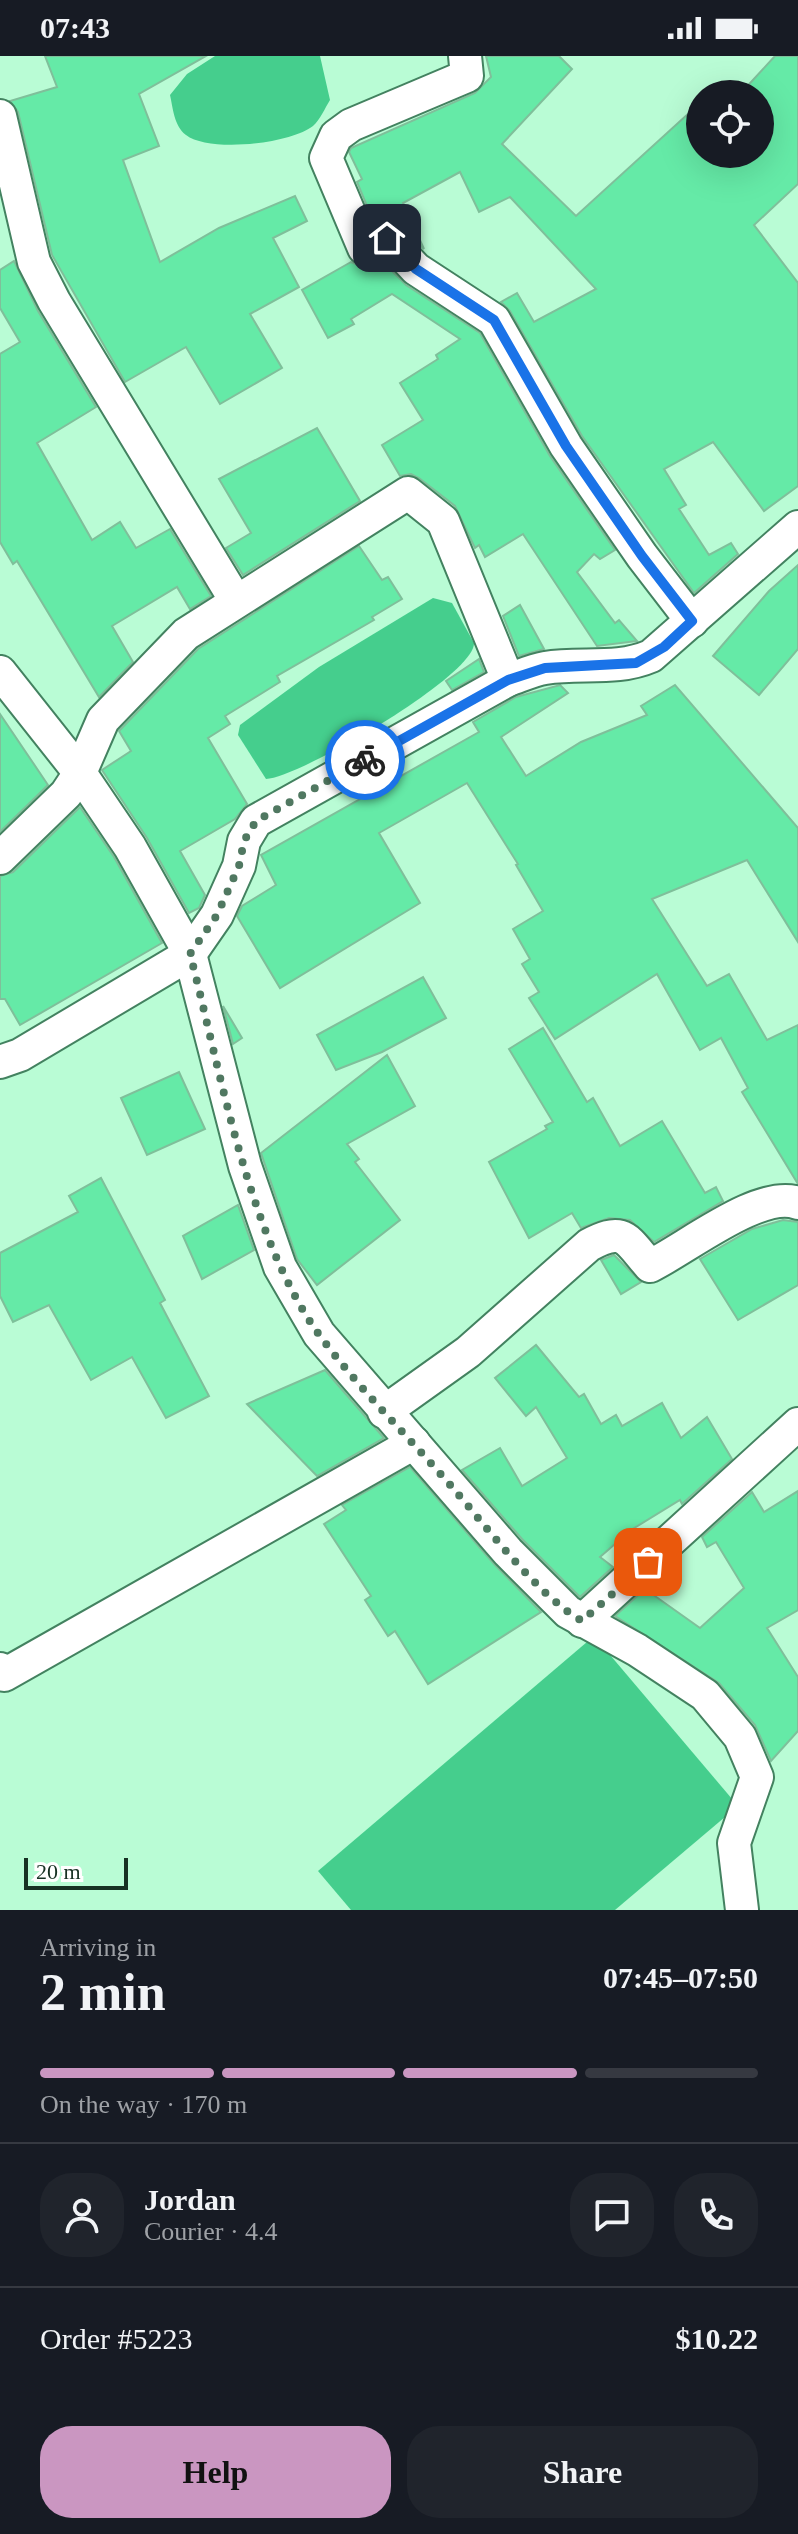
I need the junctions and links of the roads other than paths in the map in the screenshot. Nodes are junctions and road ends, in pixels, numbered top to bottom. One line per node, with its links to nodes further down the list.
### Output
1 (465, 56): 5 (street)
2 (0, 116): 4 (street)
3 (798, 527): 5 (street)
4 (236, 601): 7 (street); 8 (street)
5 (692, 621): 7 (street)
6 (0, 672): 8 (street)
7 (508, 680): 10 (street)
8 (80, 773): 9 (street); 10 (street)
9 (0, 858)
10 (190, 954): 11 (street); 13 (street)
11 (0, 1062)
12 (798, 1203): 13 (street)
13 (384, 1412): 15 (street)
14 (795, 1434): 16 (street)
15 (414, 1443): 16 (street); 17 (street)
16 (582, 1621): 18 (street)
17 (0, 1669)
18 (742, 1910)

